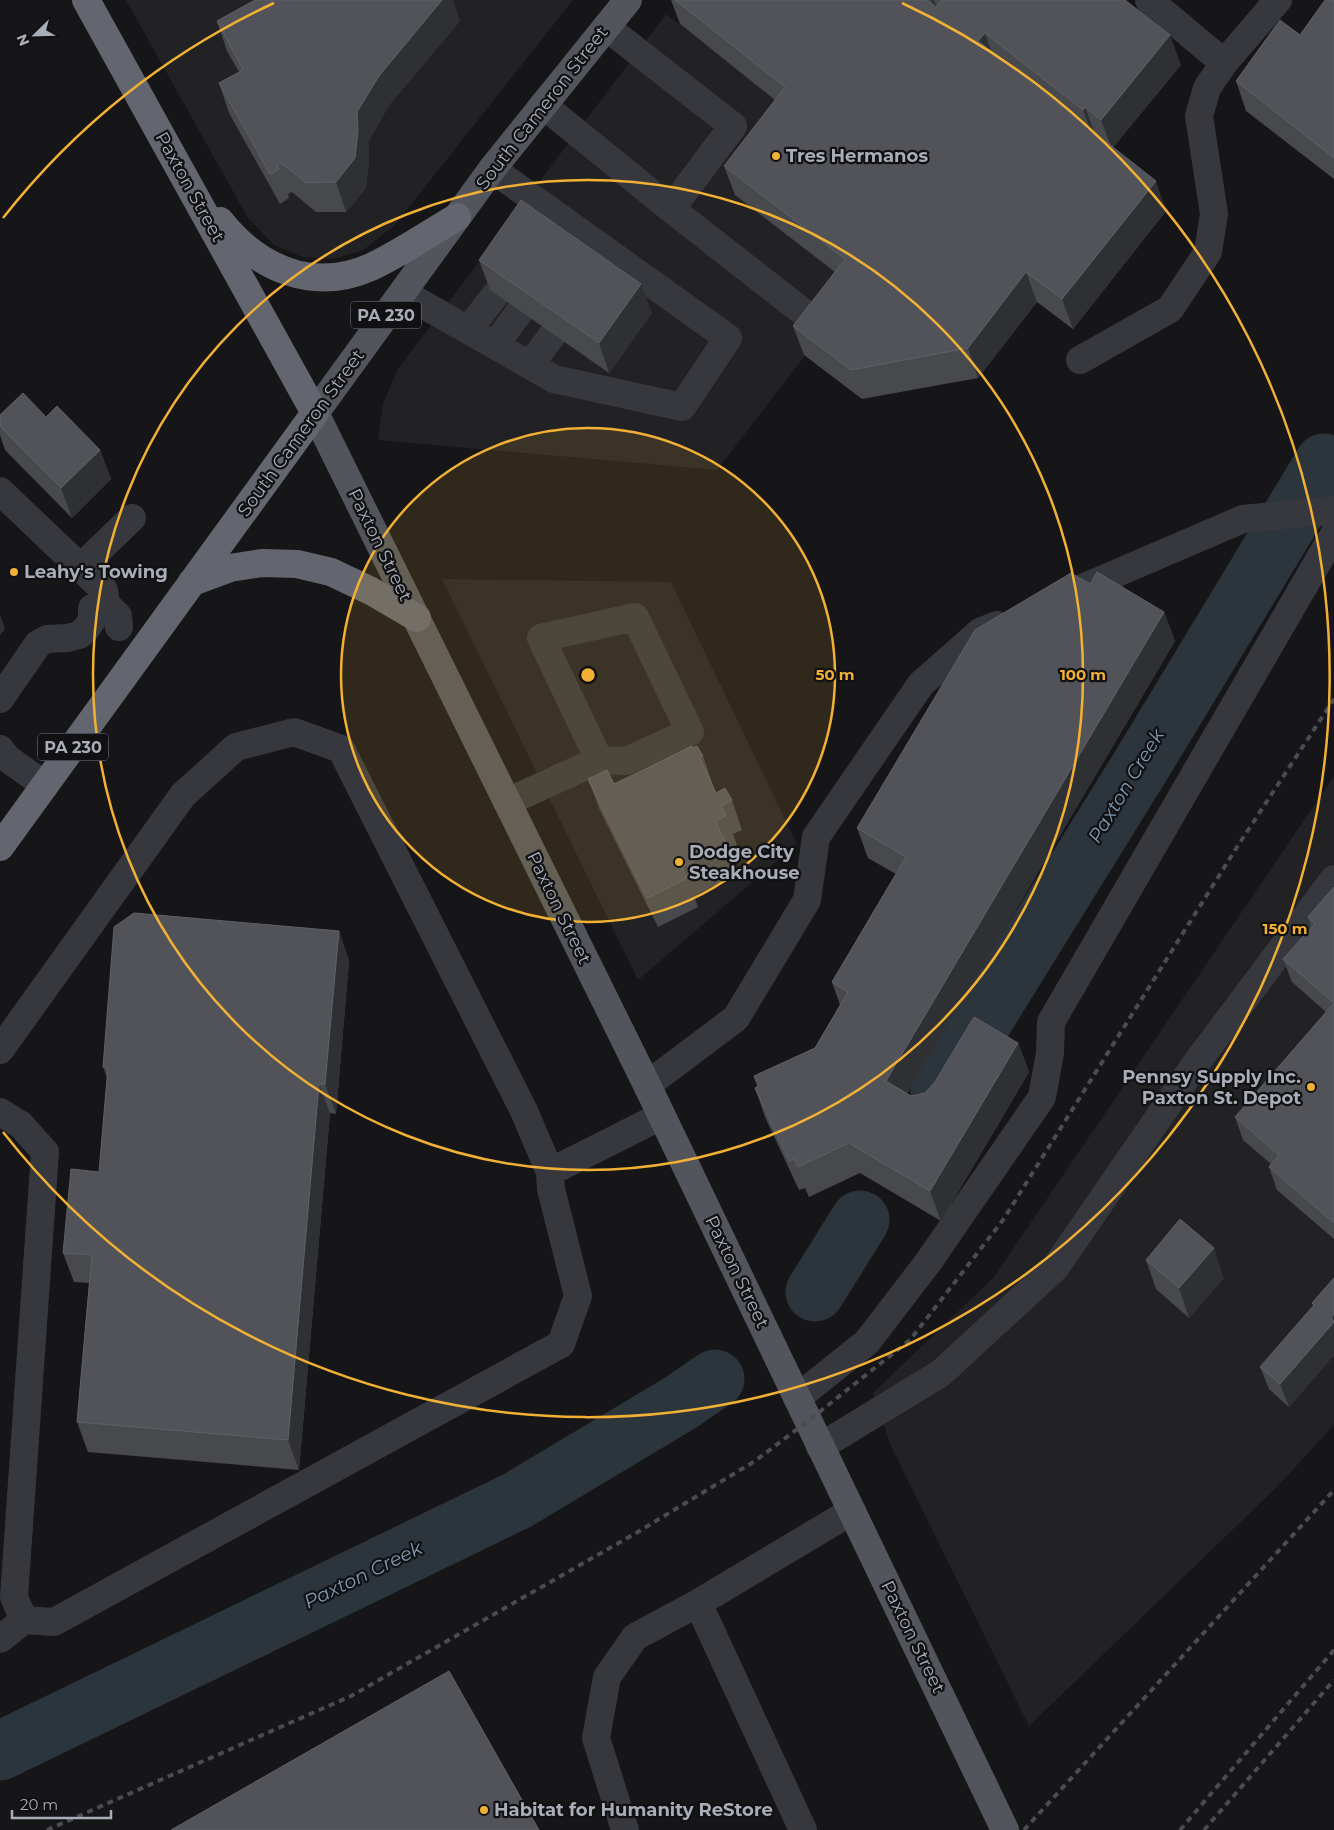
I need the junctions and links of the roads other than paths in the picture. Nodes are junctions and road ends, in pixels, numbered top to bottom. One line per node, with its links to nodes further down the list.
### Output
1 (86, 0): 9 (highway, Paxton Street)
2 (628, 0): 5 (main road, South Cameron Street / PA 230)
3 (1149, 0): 6 (street)
4 (1278, 0): 6 (street)
5 (606, 27): 7 (main road, South Cameron Street / PA 230); 10 (street)
6 (1224, 63): 19 (street)
7 (543, 105): 8 (main road, South Cameron Street / PA 230); 10 (street)
8 (492, 170): 11 (main road, South Cameron Street / PA 230); 20 (street)
9 (182, 172): 11 (highway); 21 (highway, Paxton Street)
10 (671, 210): 15 (street)
11 (458, 218): 12 (main road, South Cameron Street / PA 230)
12 (403, 293): 16 (street); 21 (main road, South Cameron Street / PA 230)
13 (496, 294): 16 (street)
14 (520, 311): 18 (street)
15 (803, 312)
16 (468, 330): 18 (street)
17 (553, 334): 20 (street)
18 (495, 344): 20 (street)
19 (1080, 360)
20 (530, 365)
21 (315, 413): 27 (highway, South Cameron Street / PA 230); 31 (main road, Paxton Street)
22 (3, 498): 26 (street)
23 (1323, 511): 28 (street)
24 (132, 518): 26 (street)
25 (1334, 534): 45 (street)
26 (81, 568): 29 (street)
27 (192, 582): 31 (highway); 32 (highway, South Cameron Street / PA 230)
28 (1052, 601)
29 (106, 617): 32 (street); 33 (street)
30 (1016, 617): 41 (street)
31 (417, 618): 37 (main road, Paxton Street)
32 (146, 646): 36 (highway, South Cameron Street / PA 230)
33 (0, 699)
34 (0, 749): 36 (street)
35 (599, 760): 35 (street); 37 (street)
36 (45, 785): 38 (highway, South Cameron Street / PA 230)
37 (507, 802): 41 (main road, Paxton Street)
38 (0, 847)
39 (1334, 879): 46 (street)
40 (0, 1050): 44 (street)
41 (647, 1085): 43 (main road, Paxton Street)
42 (0, 1112): 48 (street)
43 (662, 1116): 44 (street); 45 (main road, Paxton Street)
44 (550, 1172): 50 (street)
45 (797, 1398): 46 (main road, Paxton Street)
46 (820, 1447): 47 (main road, Paxton Street)
47 (852, 1511): 49 (street); 52 (main road, Paxton Street)
48 (9, 1540): 50 (street)
49 (698, 1603): 53 (street); 54 (street)
50 (24, 1620): 51 (street)
51 (0, 1639)
52 (1000, 1819)
53 (624, 1830)
54 (804, 1830)

